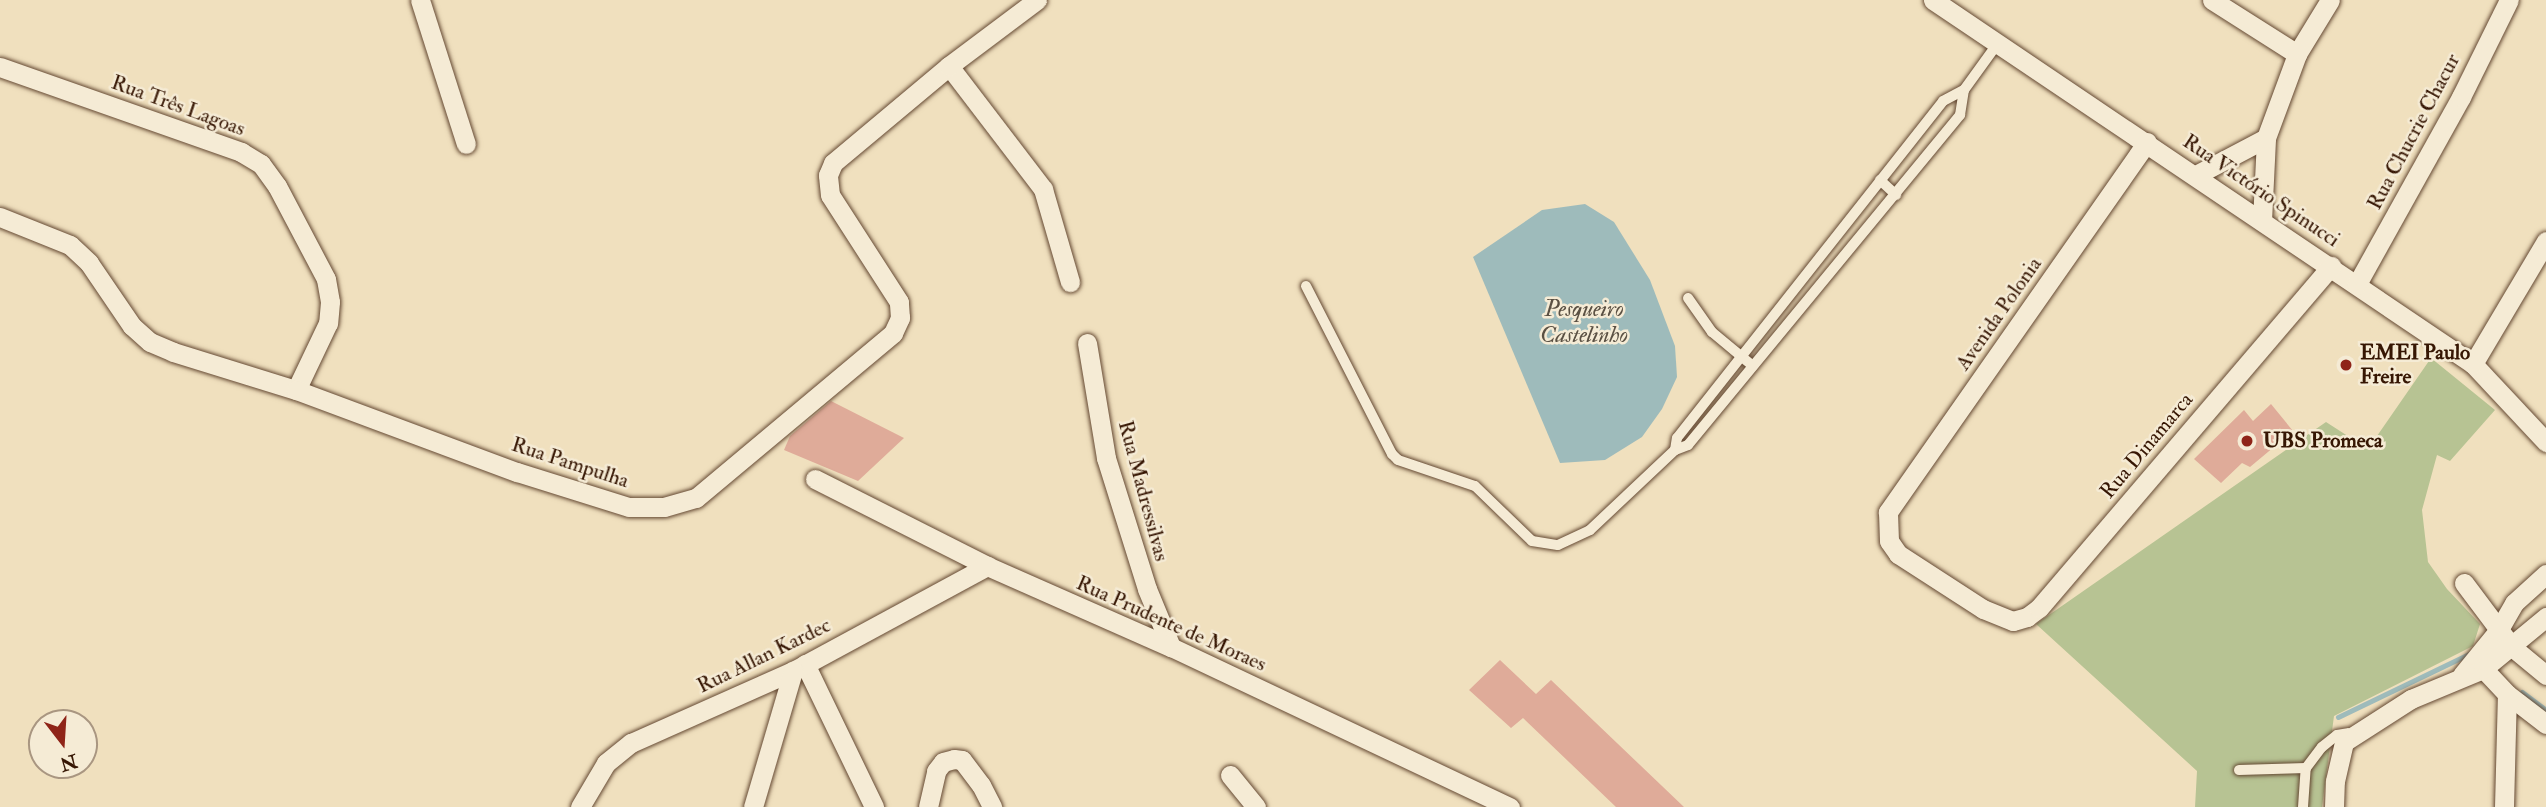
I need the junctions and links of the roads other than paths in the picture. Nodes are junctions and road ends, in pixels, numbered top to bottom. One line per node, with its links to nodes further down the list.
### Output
1 (419, 0): 14 (street)
2 (1037, 0): 9 (street, Rua Pampulha)
3 (1933, 0): 7 (street, Rua Victório Spinucci)
4 (2212, 0): 8 (street)
5 (2330, 0): 8 (street)
6 (2509, 0): 25 (street, Rua Chucrie Chacur)
7 (1998, 43): 11 (lane); 13 (street, Rua Victório Spinucci)
8 (2297, 54): 12 (street)
9 (949, 66): 24 (street); 32 (street, Rua Pampulha)
10 (0, 67): 32 (street, Rua Três Lagoas)
11 (1964, 90): 16 (lane); 17 (lane)
12 (2266, 138): 15 (street); 19 (street)
13 (2147, 142): 15 (street, Rua Victório Spinucci); 36 (street, Avenida Polonia)
14 (466, 144)
15 (2196, 175): 19 (street, Rua Victório Spinucci)
16 (1880, 180): 17 (lane); 21 (lane)
17 (1896, 195): 23 (lane)
18 (0, 217): 32 (street, Rua Pampulha)
19 (2262, 220): 22 (street, Rua Victório Spinucci)
20 (2546, 241): 30 (street)
21 (1815, 263): 23 (lane); 29 (lane)
22 (2330, 265): 25 (street, Rua Victório Spinucci); 36 (street, Rua Dinamarca)
23 (1829, 276): 31 (lane)
24 (1070, 282)
25 (2357, 284): 30 (street, Rua Victório Spinucci)
26 (1306, 286): 34 (lane)
27 (1688, 299): 29 (lane)
28 (1087, 343): 42 (street, Rua Madressilvas)
29 (1739, 358): 31 (lane); 34 (lane)
30 (2473, 364): 33 (street, Rua Victório Spinucci)
31 (1753, 366): 34 (lane)
32 (296, 390)
33 (2546, 442)
34 (1675, 450)
35 (815, 479): 37 (street, Rua Prudente de Moraes)
36 (1888, 512)
37 (986, 566): 42 (street, Rua Prudente de Moraes); 45 (street, Rua Allan Kardec)
38 (2546, 574): 41 (street)
39 (2463, 583): 41 (street)
40 (2546, 617): 43 (street)
41 (2498, 631): 43 (street); 44 (street)
42 (1171, 647): 59 (street, Rua Prudente de Moraes)
43 (2512, 647): 44 (street); 46 (street)
44 (2479, 664): 47 (street); 49 (street)
45 (799, 668): 53 (street, Rua Allan Kardec); 54 (street); 55 (street)
46 (2546, 675)
47 (2507, 694): 48 (street); 62 (street)
48 (2546, 724)
49 (2358, 730): 50 (lane); 61 (street)
50 (2306, 768): 51 (lane); 60 (lane)
51 (2239, 770)
52 (1230, 775): 58 (street)
53 (580, 807)
54 (753, 807)
55 (874, 807)
56 (928, 807): 57 (street)
57 (992, 807)
58 (1256, 807)
59 (1510, 807)
60 (2303, 807)
61 (2334, 807)
62 (2504, 807)

